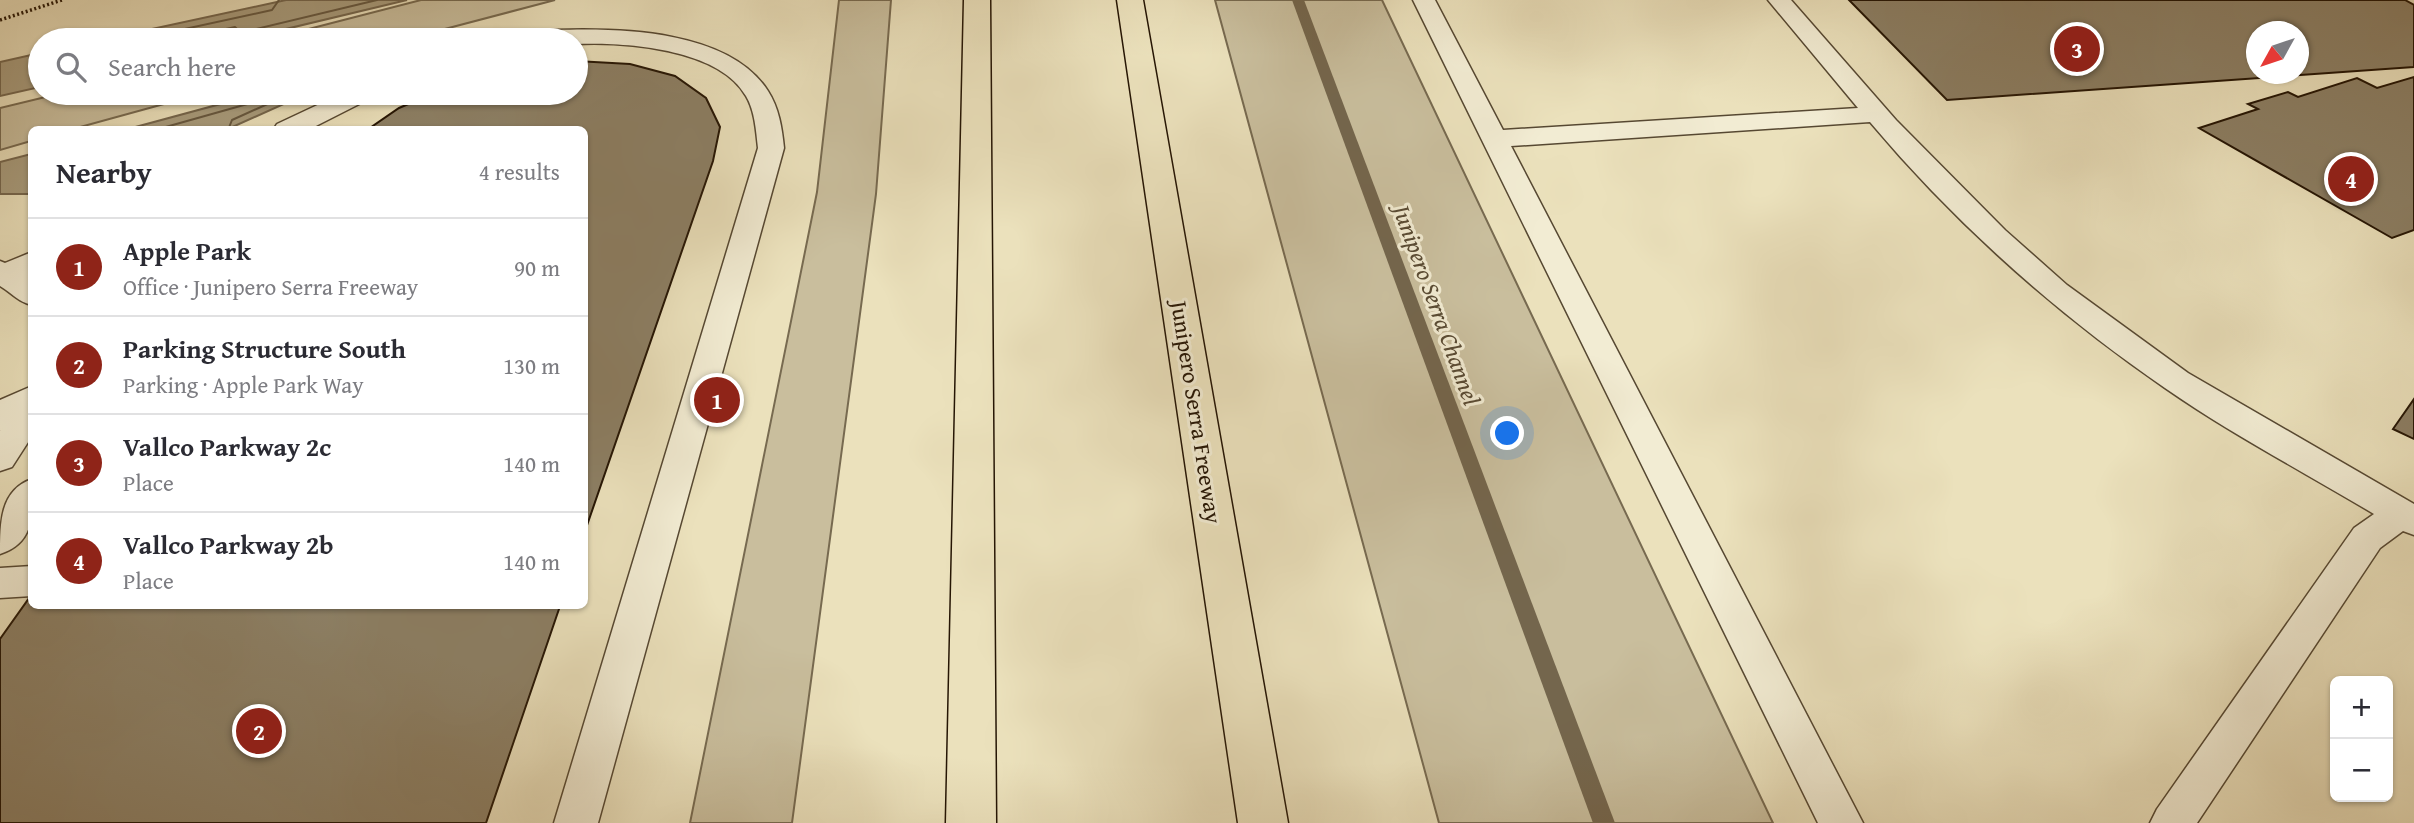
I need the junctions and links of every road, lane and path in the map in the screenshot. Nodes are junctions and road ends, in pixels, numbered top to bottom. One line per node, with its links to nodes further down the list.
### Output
1 (62, 0): 6 (path)
2 (976, 0): 24 (highway)
3 (1130, 0): 25 (highway, Junipero Serra Freeway)
4 (1423, 0): 11 (lane)
5 (1779, 0): 9 (lane)
6 (0, 20)
7 (588, 39): 23 (lane)
8 (337, 105): 10 (lane)
9 (1877, 114): 11 (lane); 17 (lane)
10 (294, 126)
11 (1494, 139): 26 (lane)
12 (28, 401): 14 (street)
13 (28, 414): 15 (lane)
14 (0, 417)
15 (0, 458)
16 (28, 500): 18 (street)
17 (2407, 518): 27 (lane)
18 (0, 538)
19 (0, 561): 20 (lane)
20 (28, 562)
21 (28, 581): 22 (lane)
22 (0, 583)
23 (576, 823)
24 (971, 823)
25 (1263, 823)
26 (1841, 823)
27 (2172, 823)

